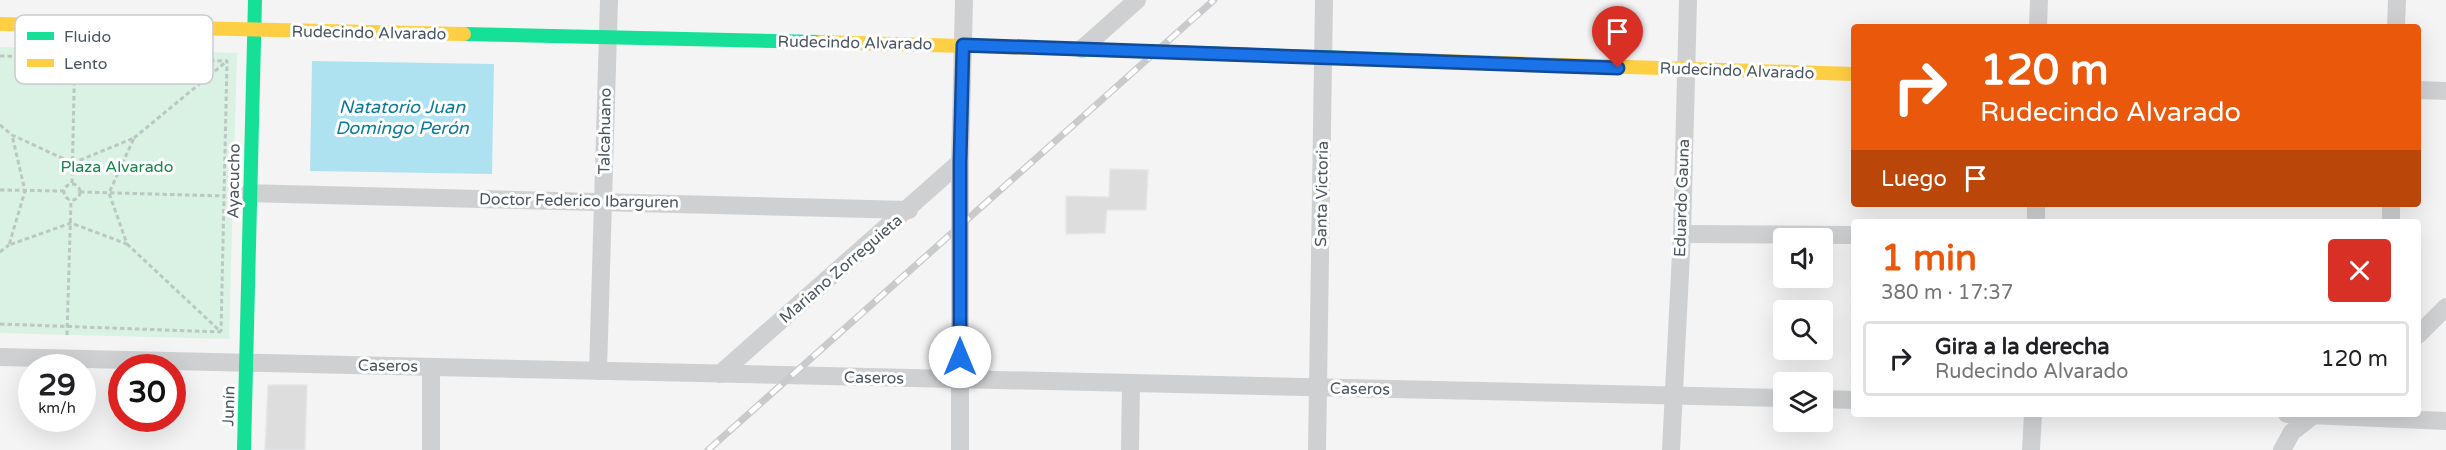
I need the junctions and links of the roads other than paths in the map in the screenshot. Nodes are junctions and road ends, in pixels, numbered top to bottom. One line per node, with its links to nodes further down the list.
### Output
1 (255, 0): 14 (street, Ayacucho)
2 (609, 0): 15 (street, Talcahuano)
3 (964, 0): 16 (street)
4 (1137, 0): 17 (street)
5 (1324, 0): 18 (street, Santa Victoria)
6 (1688, 0): 19 (street, Eduardo Gauna)
7 (2039, 0): 11 (street)
8 (2397, 0): 12 (street)
9 (0, 24): 10 (street, Rudecindo Alvarado)
10 (15, 24)
11 (2038, 24)
12 (2396, 24)
13 (213, 30): 14 (street, Rudecindo Alvarado)
14 (255, 31): 15 (street, Rudecindo Alvarado); 24 (street, Ayacucho)
15 (608, 37): 16 (street, Rudecindo Alvarado); 25 (street, Talcahuano)
16 (963, 45): 17 (street, Rudecindo Alvarado); 23 (street)
17 (1082, 49): 18 (street, Rudecindo Alvarado)
18 (1324, 58): 19 (street, Rudecindo Alvarado); 38 (street, Santa Victoria)
19 (1686, 70): 20 (street, Rudecindo Alvarado); 27 (street, Eduardo Gauna)
20 (1851, 74)
21 (2421, 90): 22 (street)
22 (2446, 91)
23 (960, 162): 26 (street, Mariano Zorreguieta); 36 (street)
24 (241, 195): 25 (street, Doctor Federico Ibarguren); 32 (street, Ayacucho)
25 (603, 201): 26 (street, Doctor Federico Ibarguren); 34 (street, Talcahuano)
26 (909, 210): 35 (street, Mariano Zorreguieta)
27 (1682, 234): 28 (street); 39 (street, Eduardo Gauna)
28 (1851, 235)
29 (2446, 307): 30 (street)
30 (2421, 332)
31 (0, 357): 32 (street, Caseros)
32 (247, 364): 33 (street, Caseros); 47 (street, Junín)
33 (432, 367): 34 (street, Caseros); 48 (street)
34 (598, 371): 35 (street, Caseros)
35 (720, 374): 36 (street, Caseros)
36 (960, 379): 37 (street, Caseros); 49 (street)
37 (1131, 384): 38 (street, Caseros); 50 (street)
38 (1319, 388): 39 (street, Caseros); 51 (street, Santa Victoria)
39 (1673, 395): 40 (street, Caseros); 52 (street, Eduardo Gauna)
40 (1773, 398)
41 (1833, 399): 42 (street)
42 (1851, 400)
43 (2033, 417): 53 (street)
44 (2311, 417): 54 (street)
45 (2358, 417): 46 (street)
46 (2446, 421)
47 (244, 450)
48 (431, 450)
49 (960, 450)
50 (1130, 450)
51 (1317, 450)
52 (1671, 450)
53 (2031, 450)
54 (2282, 450)

